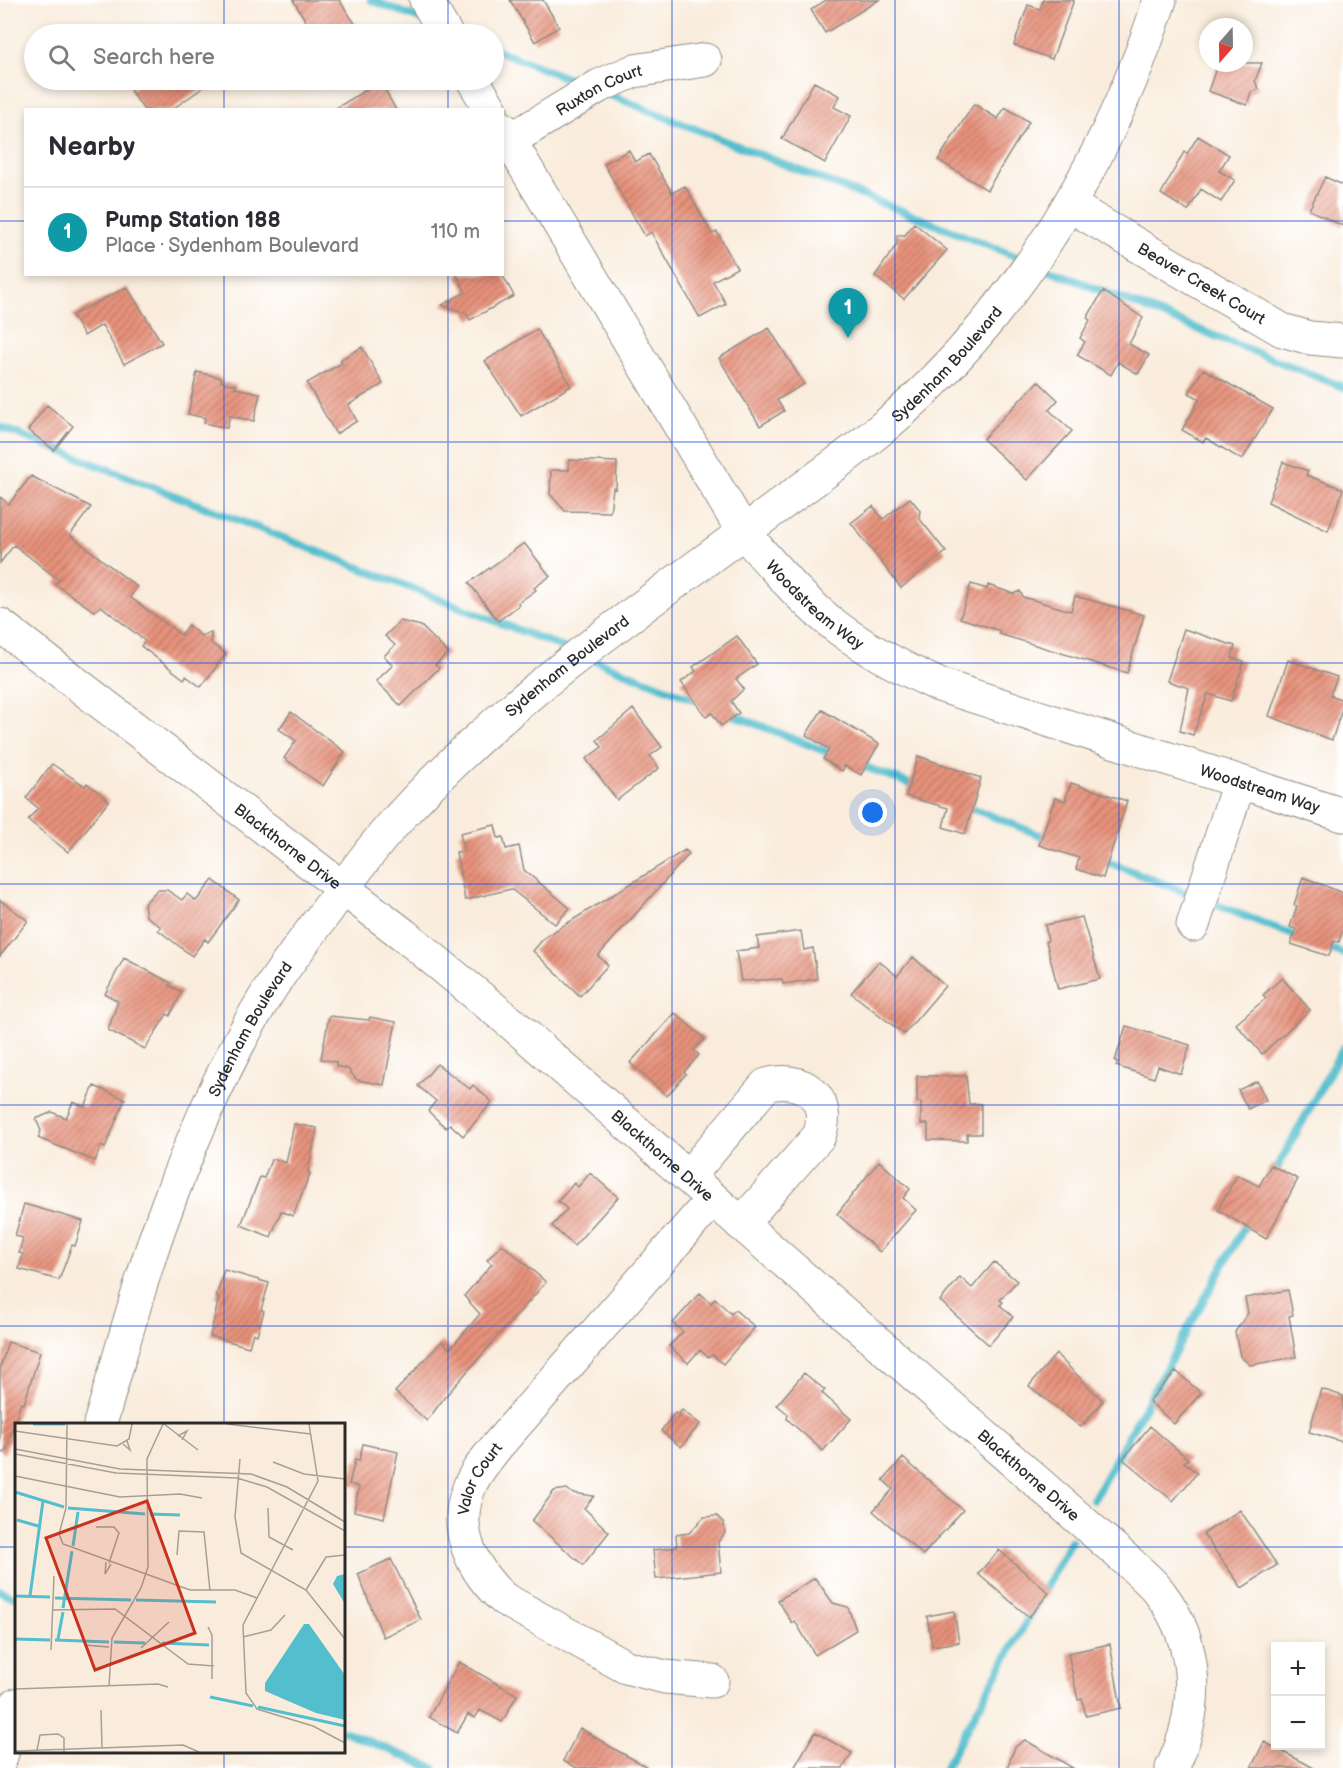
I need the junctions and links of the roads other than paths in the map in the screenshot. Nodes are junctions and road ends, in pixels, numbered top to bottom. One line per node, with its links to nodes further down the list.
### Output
1 (426, 0): 3 (street)
2 (1160, 0): 8 (street, Sydenham Boulevard)
3 (440, 24)
4 (705, 60): 7 (street, Ruxton Court)
5 (479, 90): 6 (street)
6 (490, 108)
7 (505, 138): 10 (street, Woodstream Way)
8 (1069, 205): 9 (street, Beaver Creek Court); 10 (street, Sydenham Boulevard)
9 (1343, 341)
10 (744, 533): 12 (street, Woodstream Way); 14 (street, Sydenham Boulevard)
11 (0, 625): 14 (street, Blackthorne Drive)
12 (1239, 782): 13 (street, Woodstream Way); 15 (street)
13 (1343, 814)
14 (343, 888): 16 (street, Blackthorne Drive); 19 (street, Sydenham Boulevard)
15 (1193, 925)
16 (688, 1177): 17 (street, Blackthorne Drive); 18 (street)
17 (713, 1199): 18 (street, Blackthorne Drive); 20 (street, Valor Court)
18 (741, 1224): 23 (street, Blackthorne Drive)
19 (101, 1423)
20 (712, 1681)
21 (15, 1708): 22 (street)
22 (0, 1760)
23 (1172, 1768)

